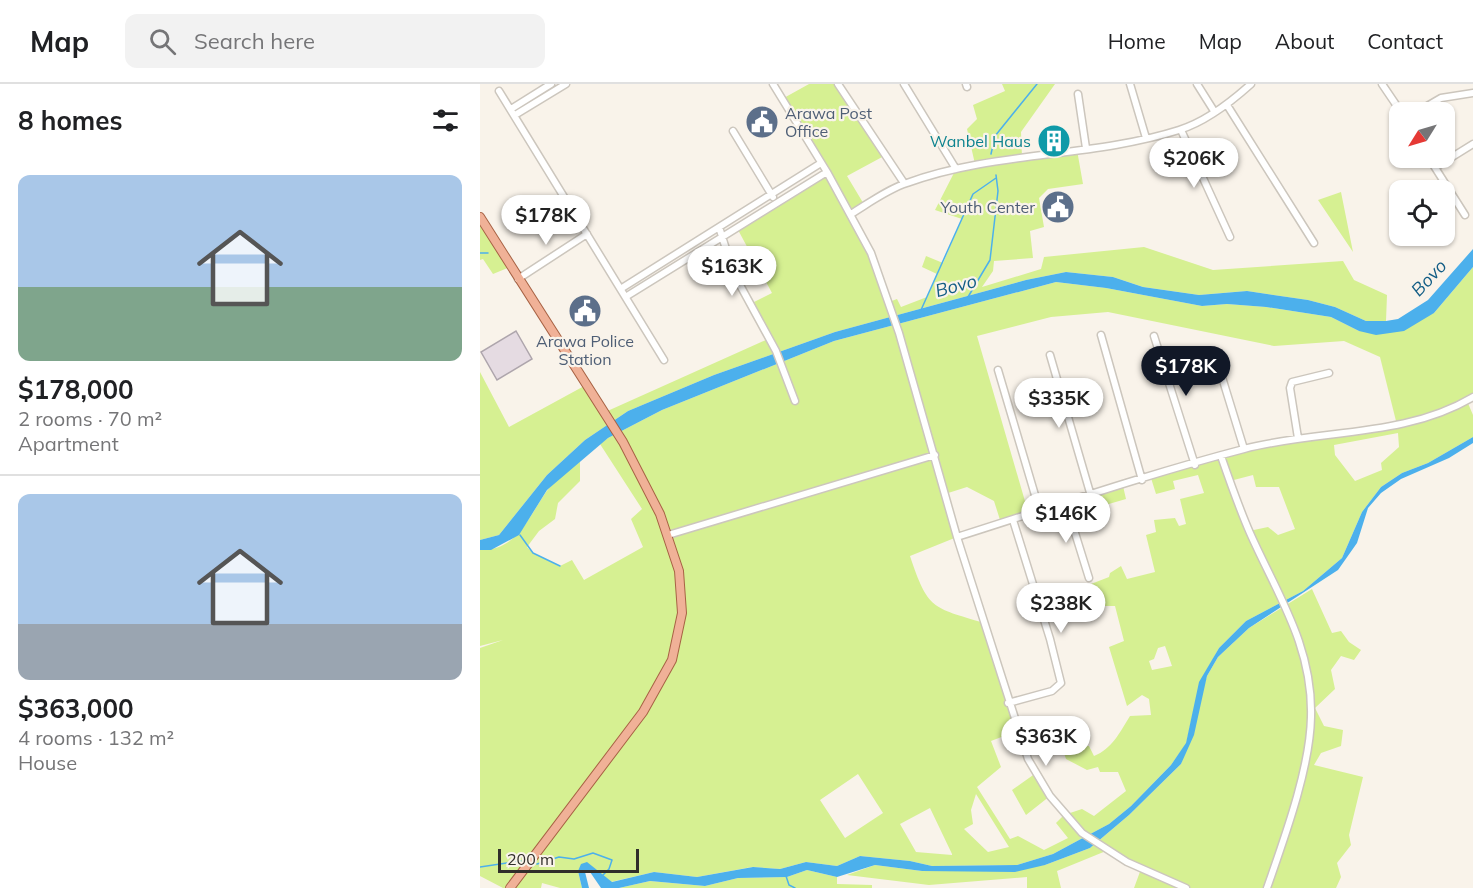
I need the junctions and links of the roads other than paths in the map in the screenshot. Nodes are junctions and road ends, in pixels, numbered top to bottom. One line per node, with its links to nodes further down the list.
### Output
1 (551, 84): 17 (street)
2 (566, 84): 17 (street)
3 (773, 84): 24 (street)
4 (838, 84): 28 (street)
5 (904, 84): 26 (street)
6 (1130, 84): 20 (street)
7 (1197, 84): 16 (street)
8 (1251, 84): 15 (street)
9 (1382, 84): 13 (street)
10 (499, 91): 17 (street)
11 (1473, 93): 14 (street)
12 (1078, 94): 22 (street)
13 (1394, 102)
14 (1434, 102)
15 (1227, 105): 16 (street); 38 (street)
16 (1214, 111): 18 (street)
17 (513, 112): 35 (street)
18 (1181, 130): 20 (street); 37 (street)
19 (733, 131): 29 (street)
20 (1146, 138): 22 (street)
21 (1473, 144): 23 (street)
22 (1086, 148): 26 (street)
23 (1455, 155)
24 (821, 163): 27 (street); 29 (street)
25 (1437, 168): 32 (street)
26 (956, 169): 28 (street)
27 (827, 172): 30 (street); 31 (street)
28 (904, 183): 31 (street)
29 (771, 194): 30 (street); 34 (street)
30 (776, 203): 36 (street)
31 (851, 214): 53 (street)
32 (1466, 215)
33 (480, 217): 39 (main road)
34 (719, 227): 36 (street); 40 (street)
35 (587, 234): 39 (street); 40 (street)
36 (724, 236): 41 (street); 50 (street)
37 (1230, 237)
38 (1314, 243)
39 (518, 279): 61 (main road)
40 (622, 288): 41 (street)
41 (627, 296): 45 (street)
42 (1101, 335): 56 (street)
43 (1154, 336): 55 (street)
44 (1050, 356): 57 (street)
45 (664, 360)
46 (1217, 361): 52 (street)
47 (998, 370): 59 (street)
48 (1329, 373): 51 (street)
49 (1473, 397): 51 (street)
50 (795, 401)
51 (1298, 438): 52 (street)
52 (1244, 449): 54 (street)
53 (935, 454): 61 (street); 62 (street)
54 (1221, 456): 55 (street); 67 (street)
55 (1195, 465): 56 (street)
56 (1142, 480): 57 (street)
57 (1091, 496): 58 (street)
58 (1066, 504): 59 (street); 63 (street)
59 (1040, 512): 60 (street)
60 (1013, 520): 62 (street); 64 (street)
61 (668, 535): 65 (main road)
62 (957, 537): 64 (street)
63 (1089, 578)
64 (1008, 703): 66 (street)
65 (510, 888)
66 (1186, 888)
67 (1267, 888)

